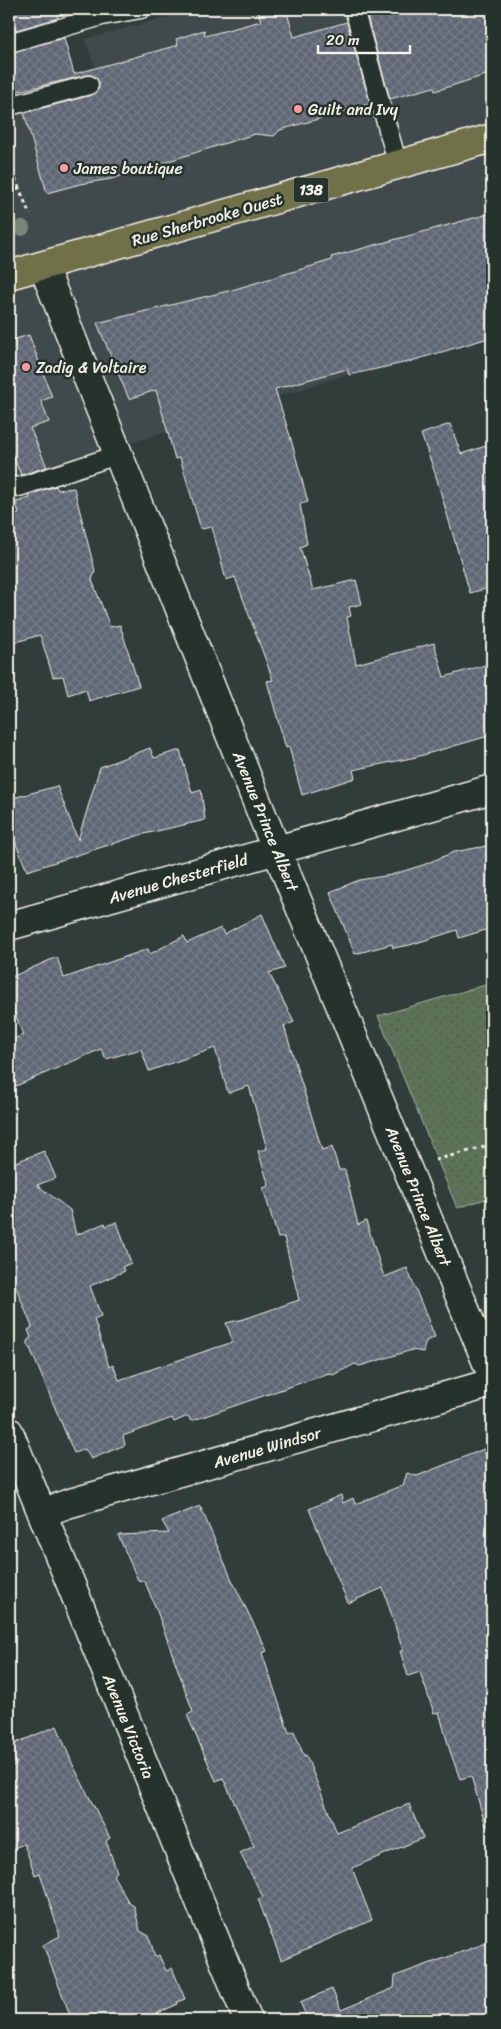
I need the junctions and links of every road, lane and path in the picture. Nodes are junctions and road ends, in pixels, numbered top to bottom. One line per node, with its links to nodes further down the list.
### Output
1 (141, 9): 3 (lane)
2 (354, 9): 8 (lane)
3 (9, 43)
4 (89, 85): 5 (lane)
5 (9, 106)
6 (492, 138): 8 (main road, Rue Sherbrooke Ouest / 138)
7 (9, 163): 9 (path)
8 (398, 165): 12 (main road, Rue Sherbrooke Ouest / 138)
9 (19, 189): 10 (path); 11 (path)
10 (9, 192)
11 (30, 215)
12 (43, 266): 13 (main road, Rue Sherbrooke Ouest / 138); 14 (street, Avenue Prince Albert)
13 (9, 275)
14 (117, 455): 15 (lane); 17 (street, Avenue Prince Albert)
15 (9, 485)
16 (492, 789): 17 (street, Avenue Chesterfield)
17 (277, 849): 18 (street, Avenue Chesterfield); 21 (street, Avenue Prince Albert)
18 (9, 926)
19 (492, 1145): 20 (path)
20 (434, 1161)
21 (492, 1375)
22 (492, 1383): 24 (street, Avenue Windsor)
23 (9, 1432): 24 (street, Avenue Victoria)
24 (42, 1512): 25 (street, Avenue Victoria)
25 (248, 2020)

